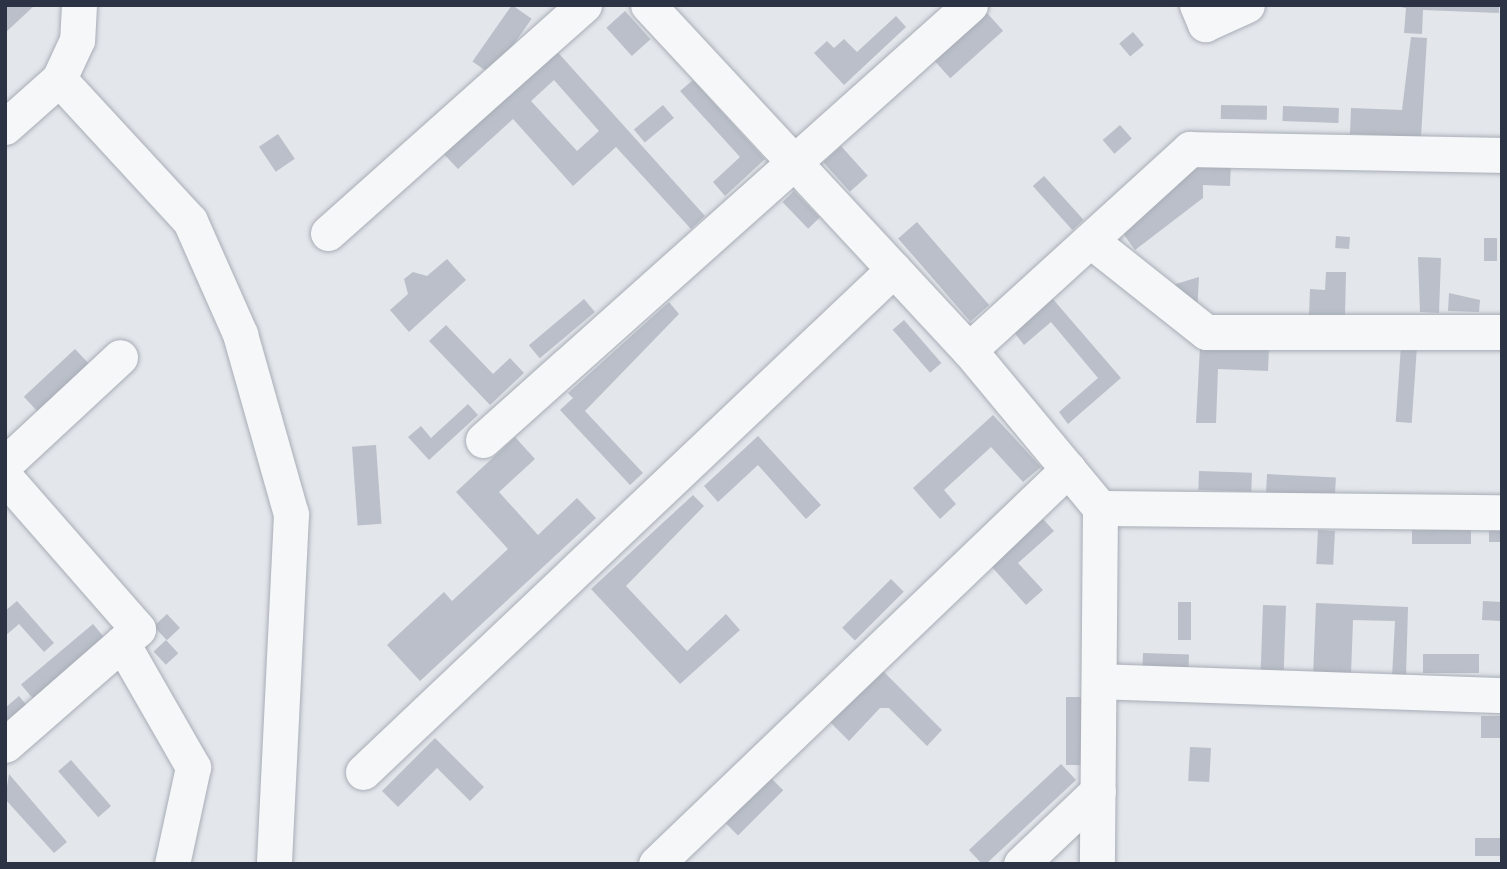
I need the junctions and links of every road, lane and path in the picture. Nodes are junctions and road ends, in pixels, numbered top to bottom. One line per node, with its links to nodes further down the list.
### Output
1 (79, 5): 7 (lane)
2 (584, 5): 11 (lane)
3 (648, 5): 10 (lane)
4 (970, 5): 10 (lane)
5 (1197, 5): 6 (lane)
6 (1247, 5)
7 (59, 79): 8 (lane); 30 (lane)
8 (5, 127)
9 (1502, 155): 12 (lane)
10 (794, 162): 13 (lane); 17 (lane)
11 (328, 233)
12 (1090, 240): 14 (lane); 15 (lane)
13 (894, 269): 15 (lane); 27 (lane)
14 (1502, 332)
15 (969, 350): 19 (lane)
16 (120, 357): 18 (lane)
17 (483, 440)
18 (5, 464)
19 (1068, 469): 21 (lane); 31 (lane)
20 (5, 477): 23 (lane)
21 (1100, 508): 22 (lane); 24 (lane)
22 (1502, 512)
23 (122, 643): 26 (lane); 29 (lane)
24 (1099, 681): 25 (lane); 28 (lane)
25 (1502, 695)
26 (5, 745)
27 (363, 772)
28 (1098, 791): 32 (lane); 33 (lane)
29 (172, 864)
30 (274, 864)
31 (656, 864)
32 (1021, 864)
33 (1097, 864)

